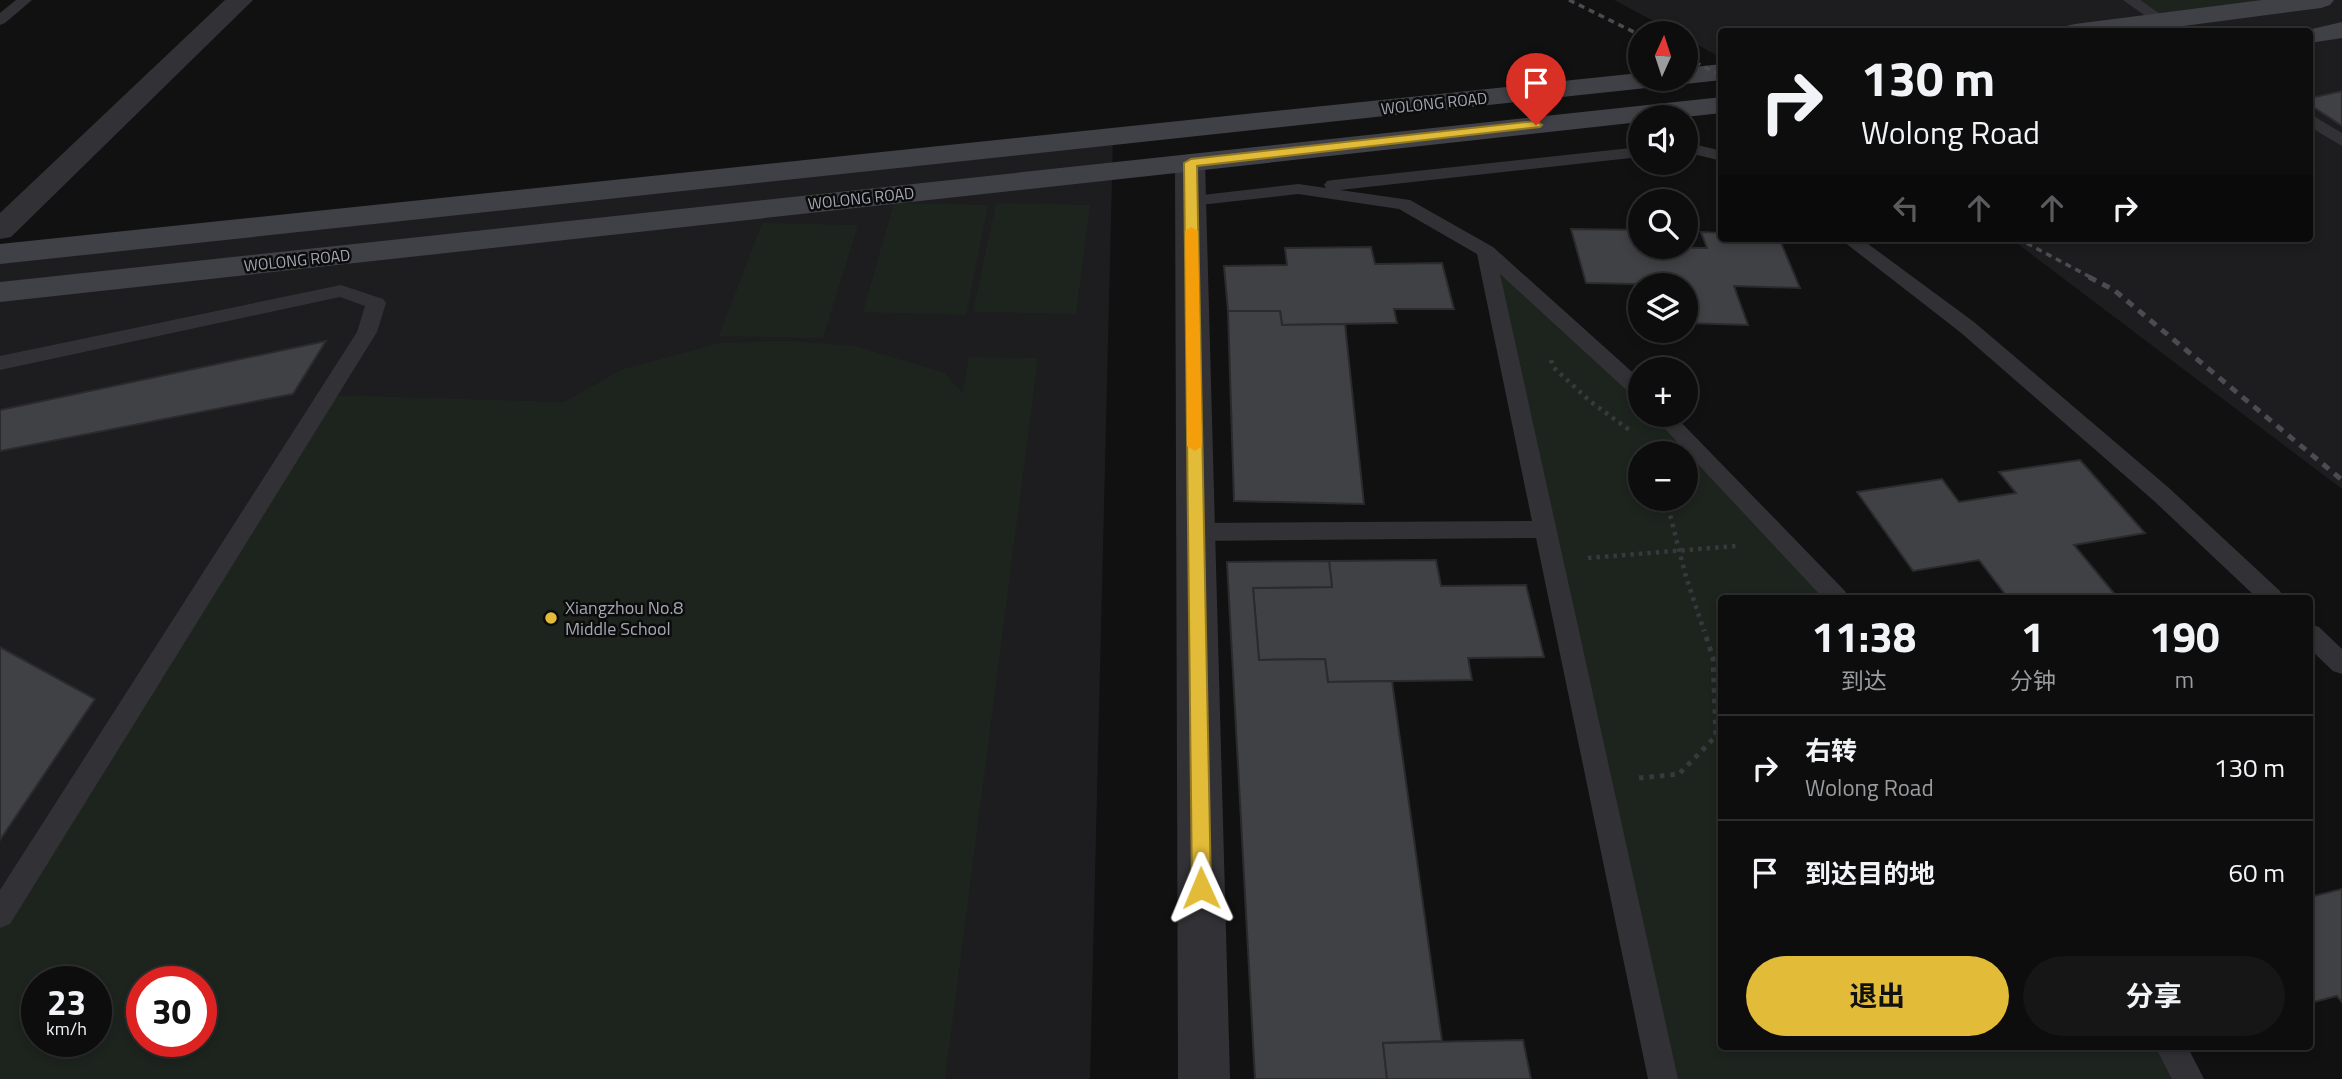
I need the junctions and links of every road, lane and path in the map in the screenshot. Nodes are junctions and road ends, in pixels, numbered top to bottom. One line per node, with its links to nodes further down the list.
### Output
1 (24, 0): 5 (lane)
2 (240, 0): 21 (street)
3 (2130, 0): 6 (lane)
4 (2321, 0): 6 (main road)
5 (0, 20)
6 (2171, 27): 7 (main road)
7 (2152, 28)
8 (2342, 30): 9 (main road)
9 (2313, 35)
10 (1718, 72): 11 (main road)
11 (1698, 75)
12 (1628, 82): 24 (main road, WOLONG ROAD)
13 (1718, 105): 19 (main road, WOLONG ROAD)
14 (2313, 121): 15 (lane)
15 (2342, 141)
16 (1698, 150): 18 (lane)
17 (1628, 153): 20 (lane)
18 (1718, 155)
19 (1191, 182): 20 (lane); 25 (main road, WOLONG ROAD); 31 (street)
20 (1298, 189): 23 (lane)
21 (0, 230)
22 (1853, 242): 36 (lane)
23 (1486, 251): 27 (lane); 30 (lane)
24 (0, 254)
25 (0, 292)
26 (0, 363): 40 (lane)
27 (1628, 380)
28 (1674, 427): 32 (lane)
29 (1669, 511): 33 (path)
30 (1545, 529): 31 (lane); 34 (lane)
31 (1196, 532): 42 (street)
32 (1785, 543): 33 (path); 35 (lane)
33 (1679, 549): 34 (path); 39 (path)
34 (1552, 561): 39 (lane)
35 (1834, 595)
36 (2269, 595)
37 (2313, 637): 38 (lane)
38 (2342, 664)
39 (1600, 782): 43 (lane)
40 (0, 915)
41 (2172, 1050): 44 (lane)
42 (1204, 1079)
43 (1663, 1079)
44 (2189, 1079)

